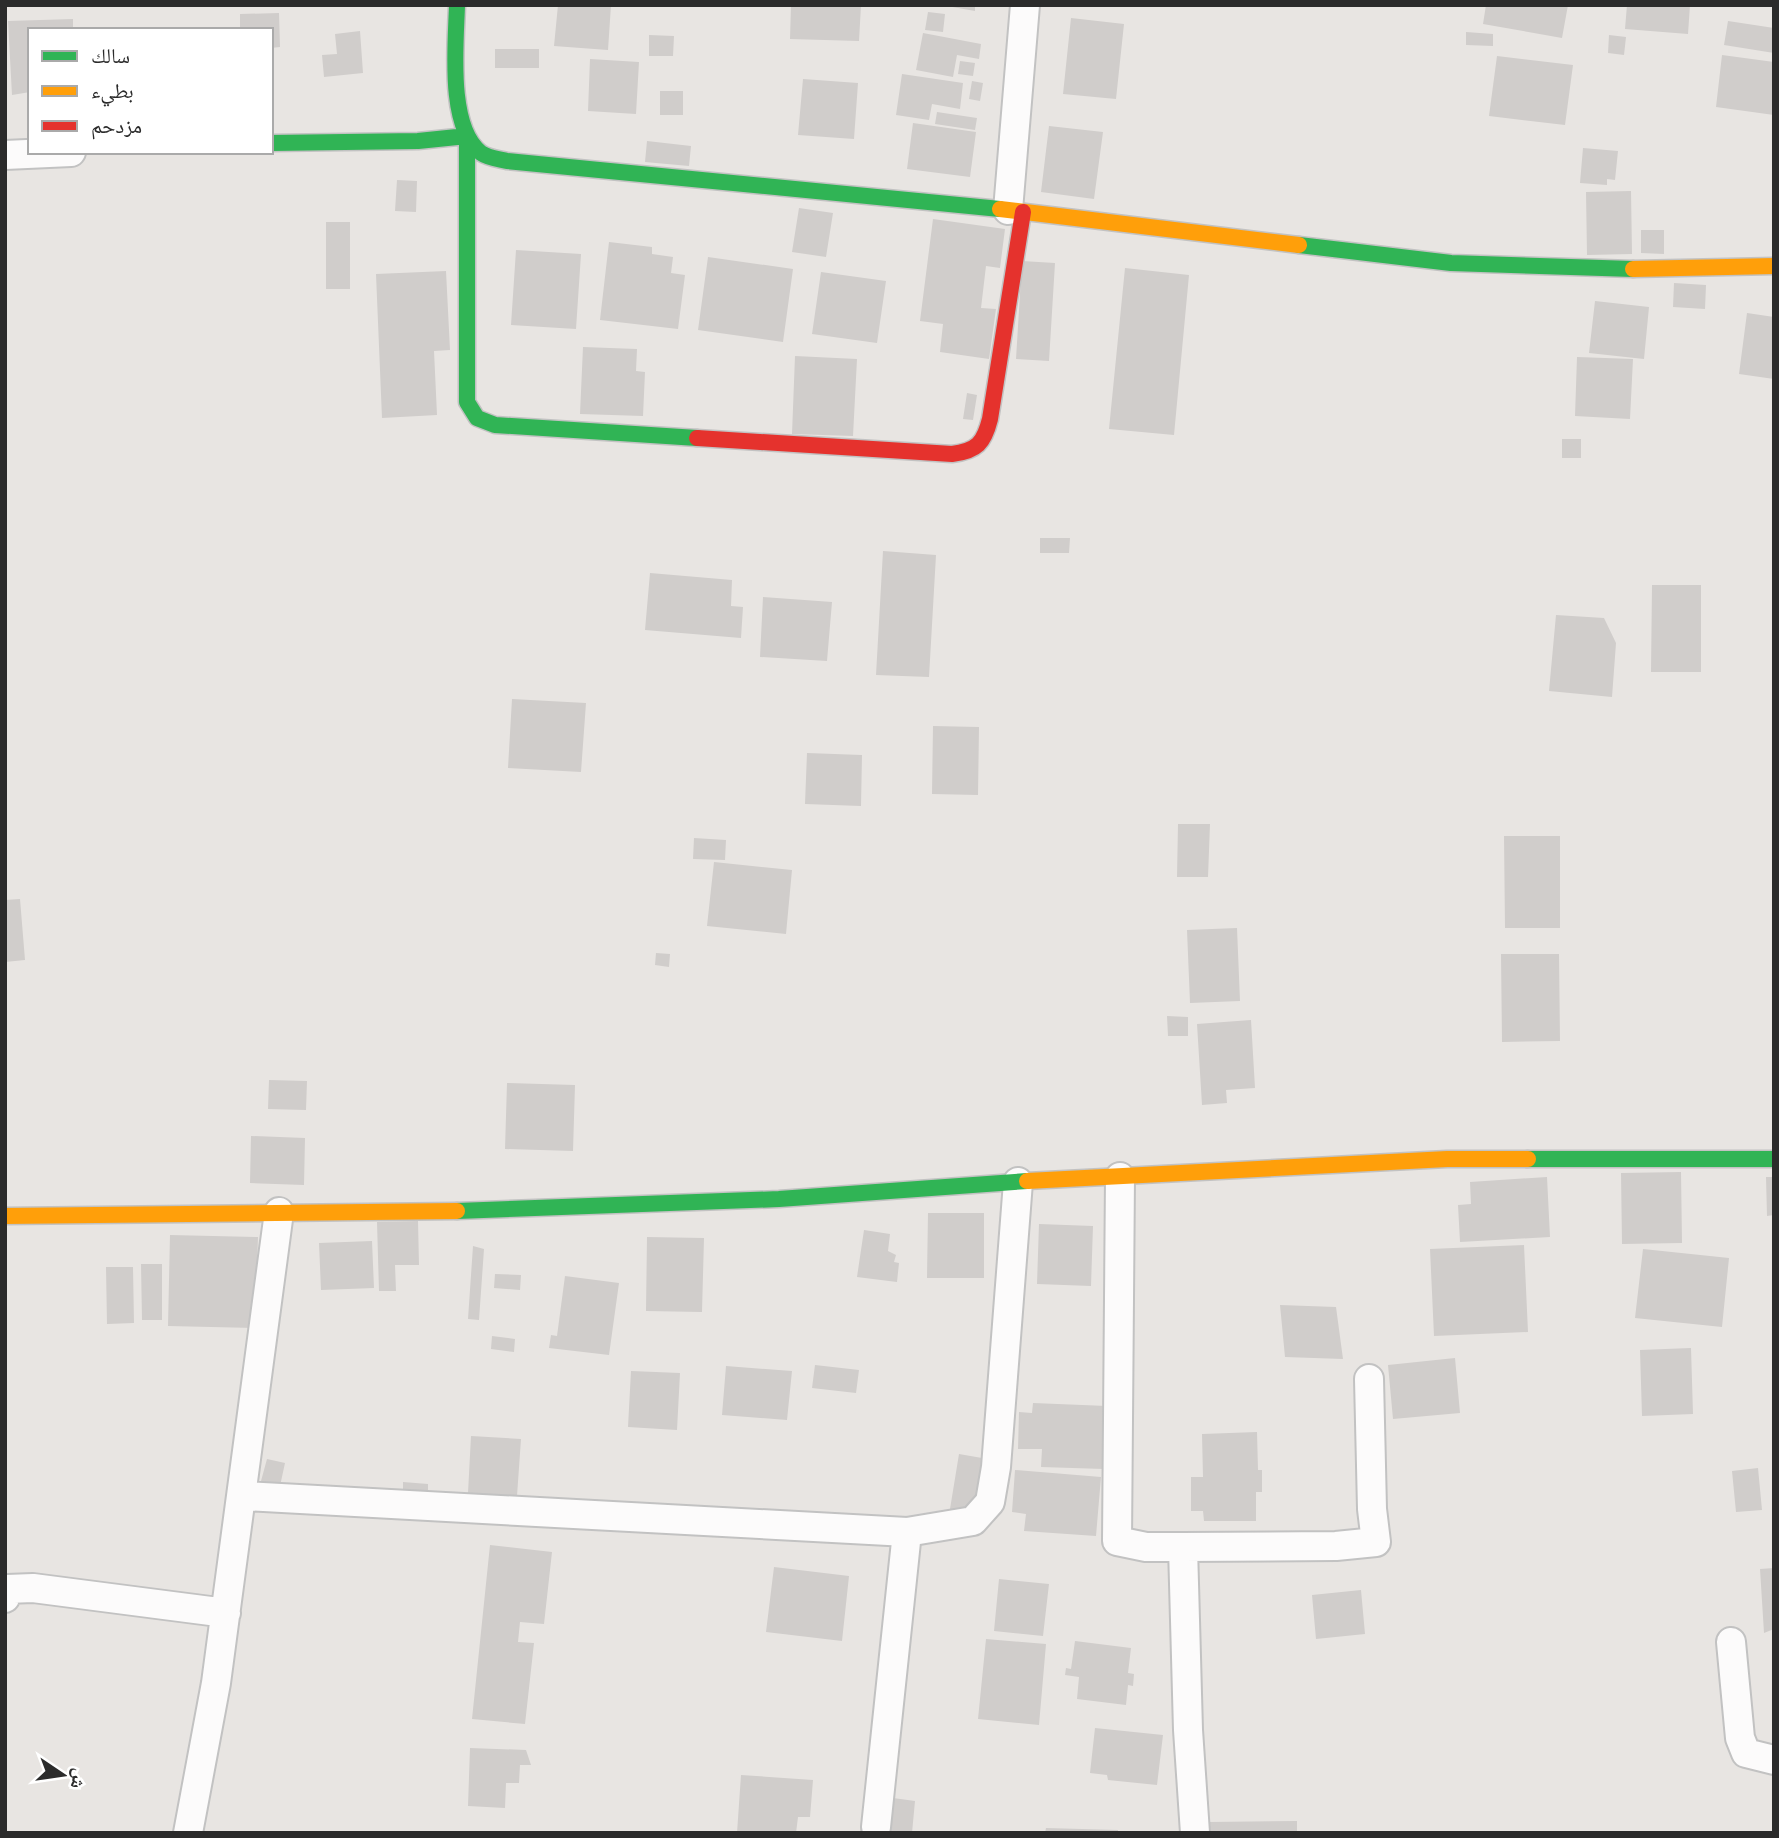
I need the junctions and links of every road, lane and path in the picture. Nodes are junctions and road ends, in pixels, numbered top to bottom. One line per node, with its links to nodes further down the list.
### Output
1 (457, 5): 3 (street)
2 (1025, 5): 7 (street)
3 (467, 136): 4 (street); 7 (street); 7 (street)
4 (273, 144)
5 (28, 154): 6 (street)
6 (5, 155)
7 (1016, 211): 8 (street)
8 (1774, 266)
9 (1774, 1159): 10 (street)
10 (1120, 1177): 11 (street); 17 (street)
11 (1018, 1182): 12 (street); 16 (street)
12 (279, 1212): 13 (street); 15 (street)
13 (5, 1216)
14 (1369, 1379): 17 (street)
15 (243, 1496): 16 (street); 19 (street)
16 (907, 1532): 22 (street)
17 (1182, 1547): 24 (street)
18 (6, 1592): 19 (street)
19 (226, 1613): 23 (street)
20 (1731, 1642): 21 (street)
21 (1774, 1760)
22 (876, 1827)
23 (188, 1833)
24 (1195, 1833)

